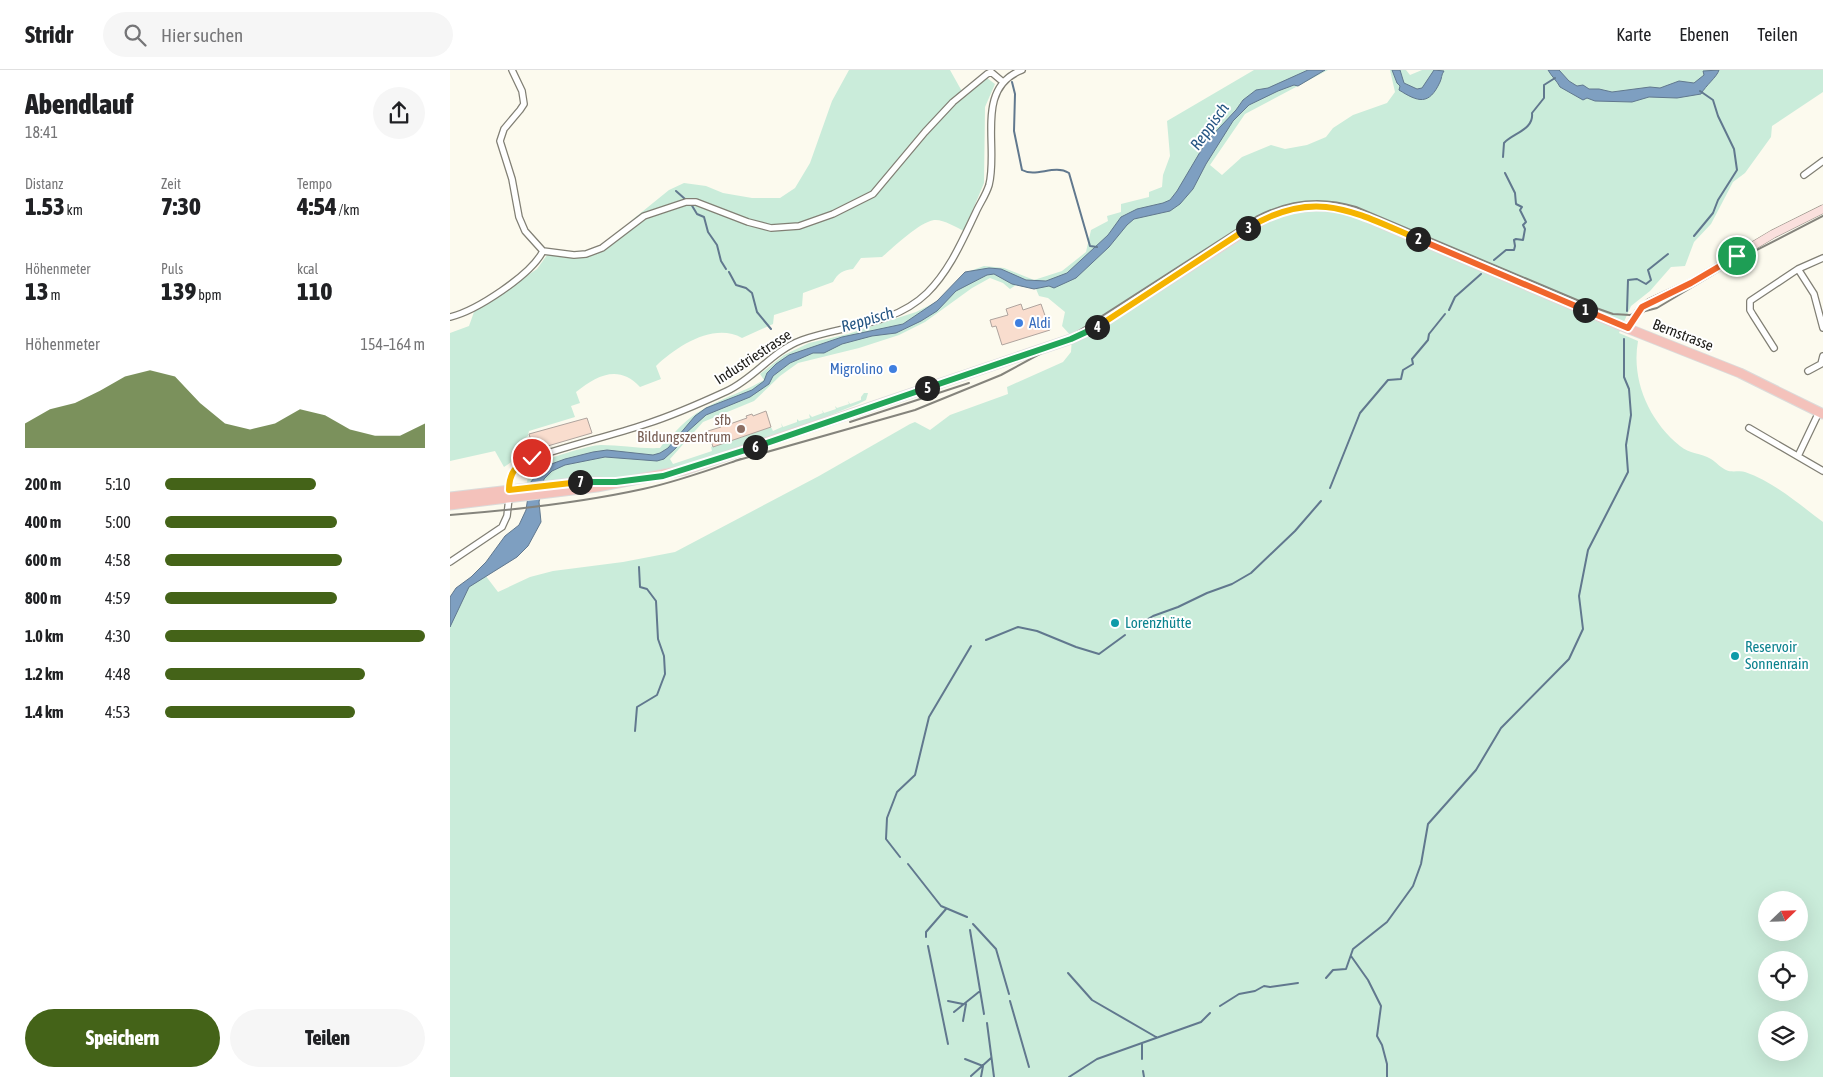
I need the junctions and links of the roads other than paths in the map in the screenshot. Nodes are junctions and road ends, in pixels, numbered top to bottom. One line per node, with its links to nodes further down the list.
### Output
1 (512, 70): 7 (street)
2 (1022, 70): 3 (street)
3 (1003, 82): 7 (street); 20 (street, Industriestrasse)
4 (1823, 161): 5 (street)
5 (1804, 175)
6 (1823, 209): 11 (main road)
7 (543, 251): 10 (street)
8 (1823, 258): 9 (street)
9 (1798, 269): 12 (street); 13 (street)
10 (450, 317)
11 (1628, 328): 16 (main road, Bernstrasse); 20 (main road, Bernstrasse)
12 (1823, 328)
13 (1774, 348)
14 (1823, 356): 15 (street)
15 (1808, 371)
16 (1821, 413): 18 (street)
17 (1749, 428): 18 (street)
18 (1798, 456): 19 (street)
19 (1823, 471)
20 (509, 494): 21 (main road, Bernstrasse); 22 (main road, Bernstrasse); 23 (street, Industriestrasse)
21 (450, 498)
22 (450, 505)
23 (450, 562)

